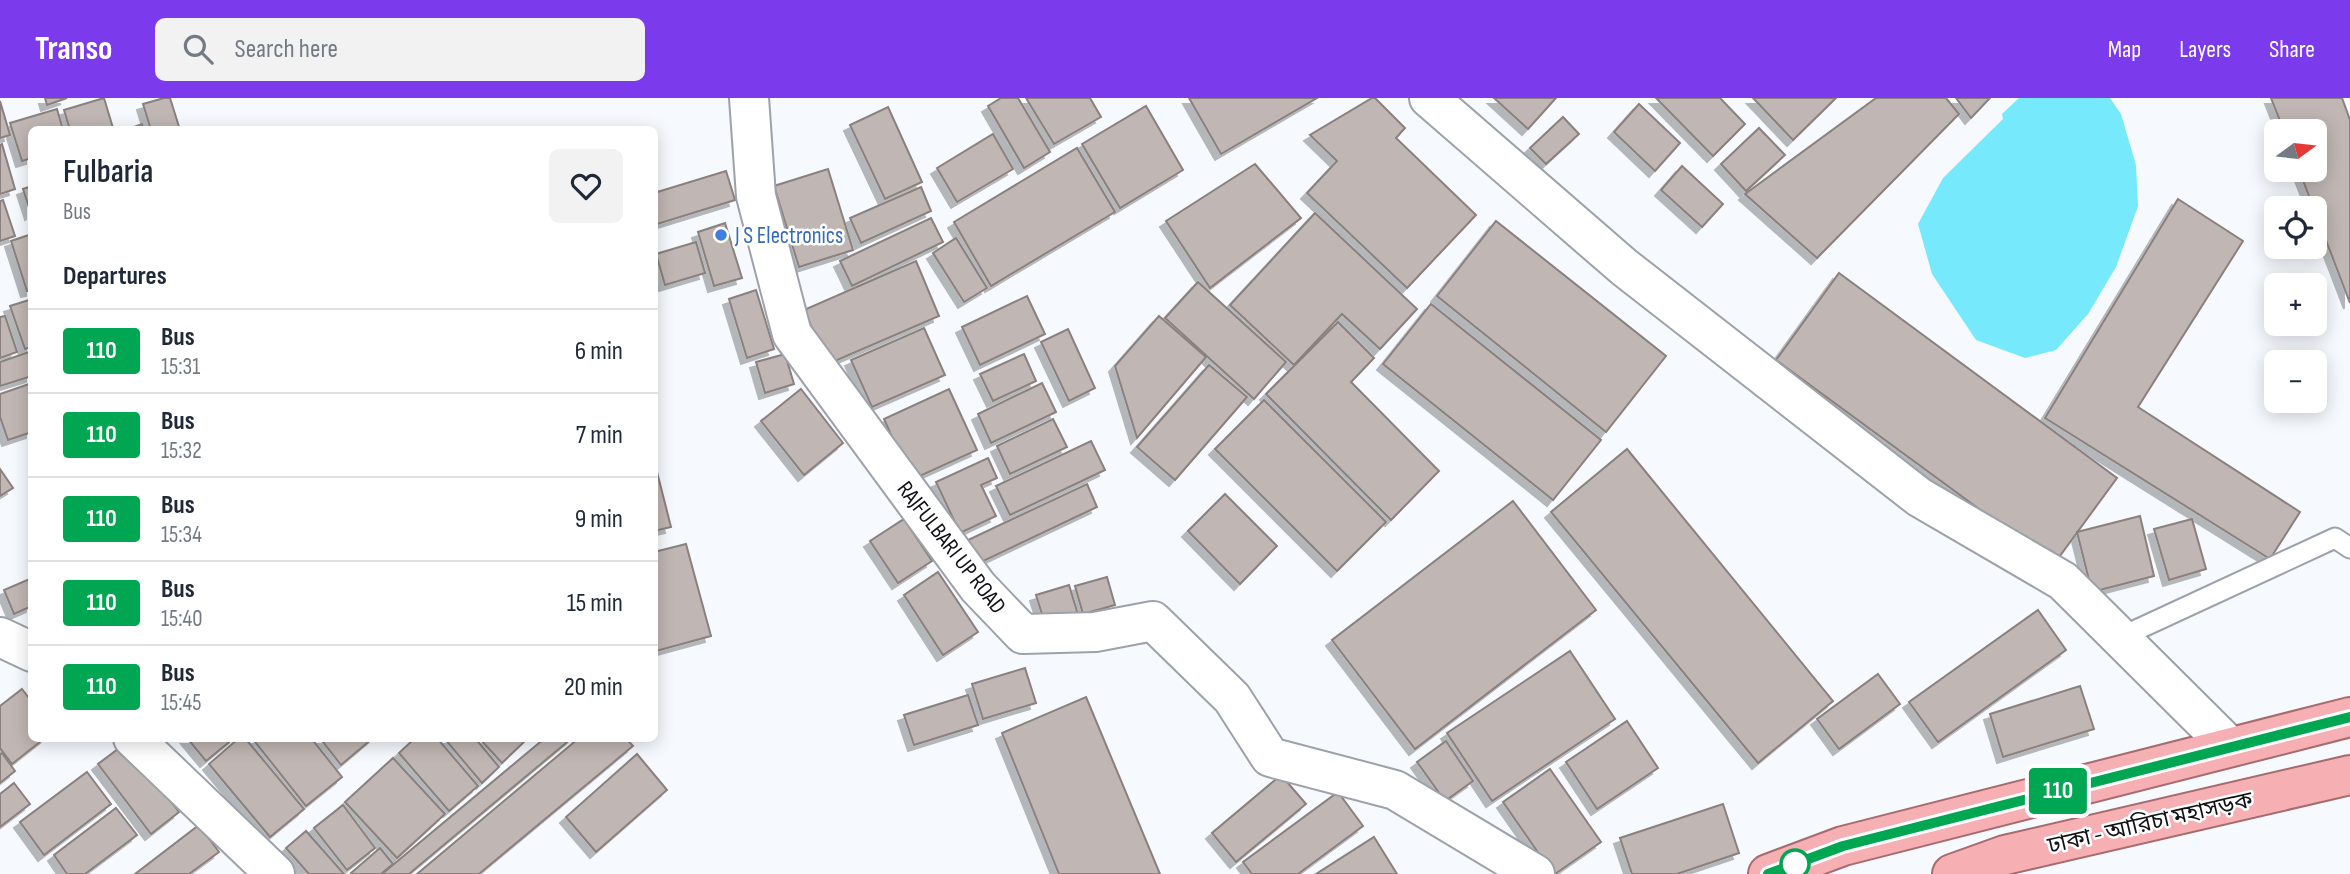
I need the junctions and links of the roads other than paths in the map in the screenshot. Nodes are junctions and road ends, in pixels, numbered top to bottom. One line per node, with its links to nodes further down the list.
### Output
1 (749, 98): 12 (street, RAJFULBARI UP ROAD)
2 (1429, 98): 5 (street)
3 (2350, 548): 5 (lane)
4 (0, 637): 6 (street)
5 (2119, 638): 9 (street)
6 (28, 650)
7 (2350, 717): 9 (highway)
8 (137, 742): 11 (street)
9 (2230, 747): 13 (highway)
10 (2350, 775): 14 (highway, ঢাকা - আরিচা মহাসড়ক)
11 (275, 874)
12 (1535, 874)
13 (1768, 874)
14 (1952, 874)

